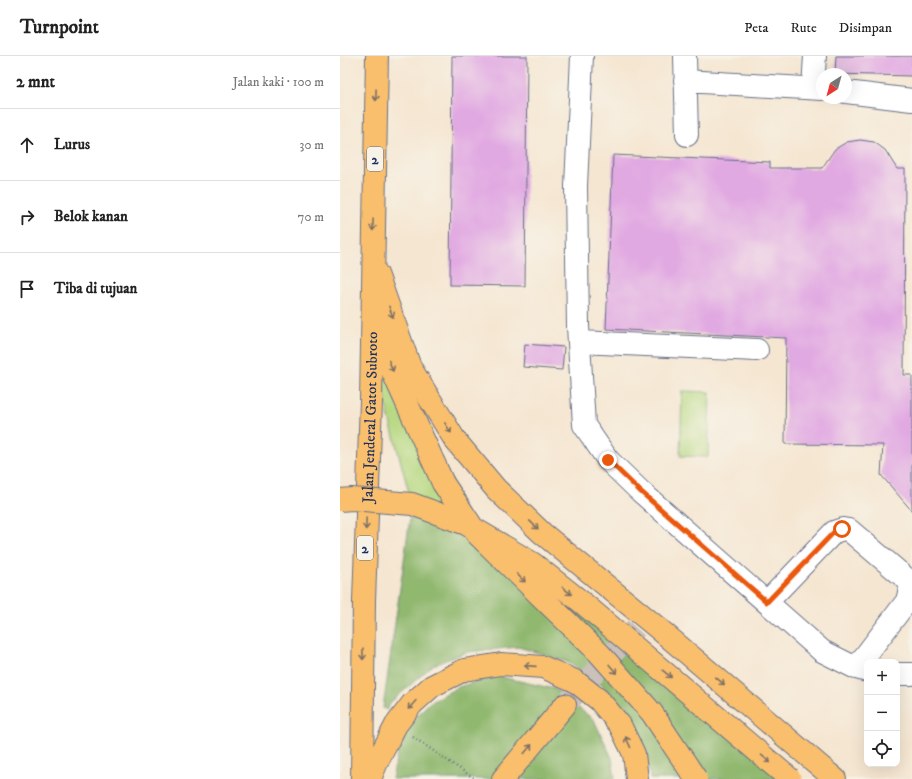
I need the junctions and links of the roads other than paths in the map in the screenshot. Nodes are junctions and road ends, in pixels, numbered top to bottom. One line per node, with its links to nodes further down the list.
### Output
1 (376, 56): 11 (highway, Jalan Jenderal Gatot Subroto / 2, one-way to 11)
2 (582, 56): 13 (lane)
3 (685, 56): 6 (lane)
4 (815, 56): 5 (lane)
5 (816, 68)
6 (685, 81): 7 (lane); 10 (lane)
7 (816, 89)
8 (852, 93): 9 (lane)
9 (912, 100)
10 (687, 135)
11 (373, 262): 12 (highway, Jalan Jenderal Gatot Subroto / 2); 18 (highway, one-way to 18)
12 (371, 317): 23 (highway, Jalan Jenderal Gatot Subroto / 2, one-way to 23); 27 (highway, one-way to 27, bridge)
13 (579, 342): 14 (lane); 16 (lane)
14 (757, 350)
15 (340, 500): 28 (highway, one-way to 28, bridge)
16 (767, 602): 19 (lane); 19 (lane)
17 (636, 628): 18 (highway)
18 (659, 629): 29 (highway, one-way to 29)
19 (862, 670)
20 (900, 674): 21 (lane)
21 (912, 674)
22 (565, 705): 25 (highway, one-way to 22)
23 (362, 779)
24 (370, 779): 26 (highway, one-way to 24)
25 (503, 779)
26 (637, 779)
27 (696, 779)
28 (790, 779)
29 (835, 779)

